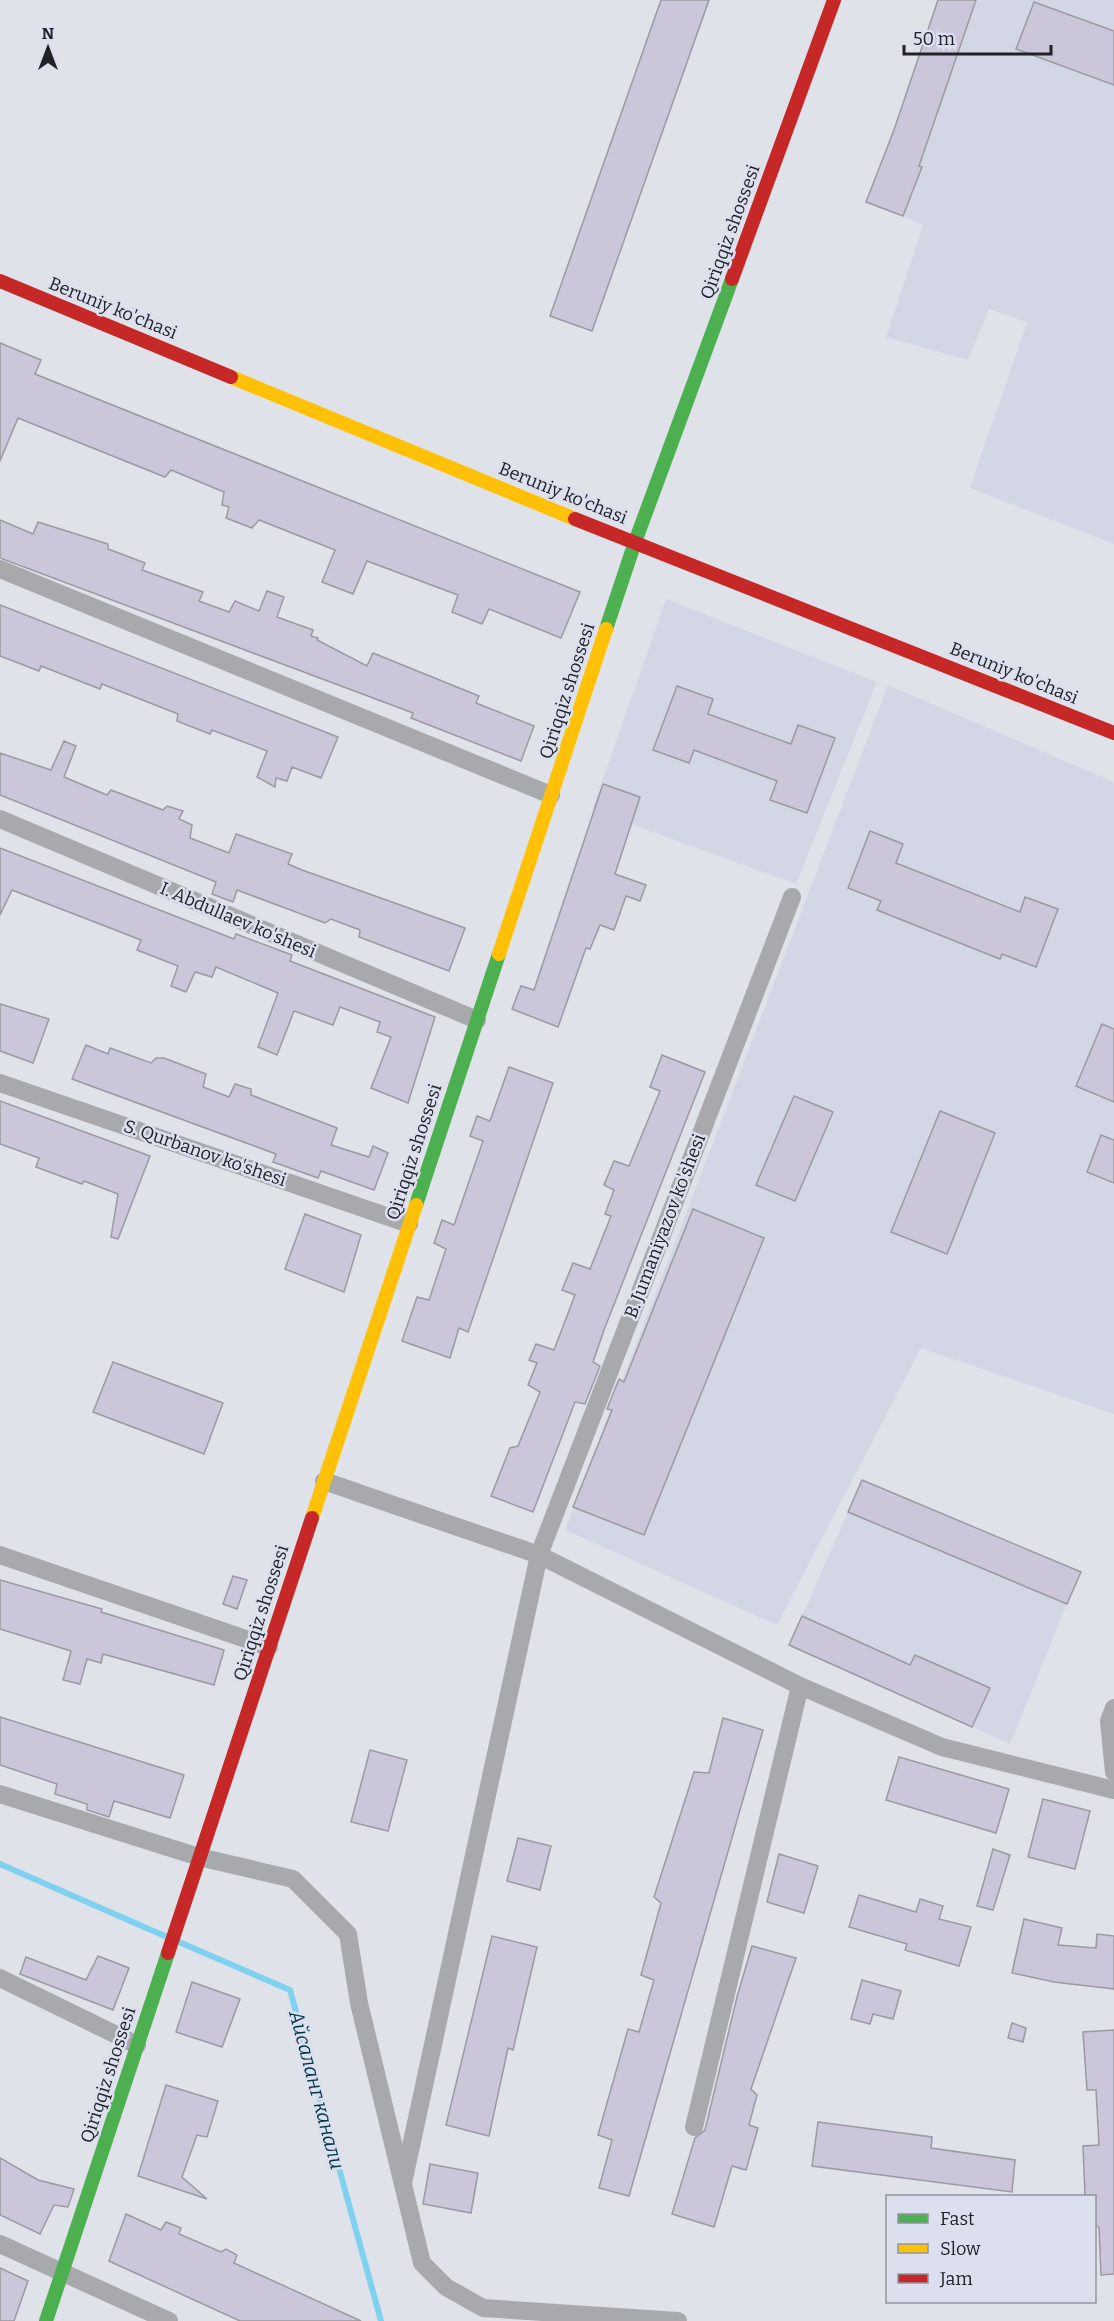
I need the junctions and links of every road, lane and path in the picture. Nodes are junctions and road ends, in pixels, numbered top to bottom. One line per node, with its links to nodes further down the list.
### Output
1 (834, 0): 3 (main road, Qiriqqiz shossesi)
2 (0, 281): 3 (main road, Beruniy ko'chasi)
3 (635, 542): 5 (main road, Beruniy ko'chasi); 6 (main road, Qiriqqiz shossesi)
4 (0, 569): 6 (street)
5 (1114, 733)
6 (551, 795): 9 (main road, Qiriqqiz shossesi)
7 (0, 819): 9 (street, I. Abdullaev ko'shesi)
8 (792, 897): 14 (street, B. Jumaniyazov ko'shesi)
9 (477, 1020): 11 (main road, Qiriqqiz shossesi)
10 (0, 1083): 11 (street, S. Qurbanov ko'shesi)
11 (409, 1224): 12 (main road, Qiriqqiz shossesi)
12 (324, 1481): 14 (street); 15 (main road, Qiriqqiz shossesi)
13 (0, 1555): 15 (street)
14 (539, 1555): 16 (street); 25 (street, B. Jumaniyazov ko'shesi)
15 (269, 1647): 21 (main road, Qiriqqiz shossesi)
16 (800, 1686): 19 (street); 24 (street)
17 (1114, 1708): 18 (street)
18 (1114, 1772)
19 (1114, 1790)
20 (0, 1794): 21 (street)
21 (199, 1857): 23 (main road, Qiriqqiz shossesi); 25 (street)
22 (0, 1978): 23 (street)
23 (137, 2045): 27 (main road, Qiriqqiz shossesi)
24 (694, 2127)
25 (403, 2183): 30 (street)
26 (0, 2244): 27 (street)
27 (61, 2274): 28 (main road, Qiriqqiz shossesi); 29 (street)
28 (45, 2321)
29 (169, 2321)
30 (678, 2321)

